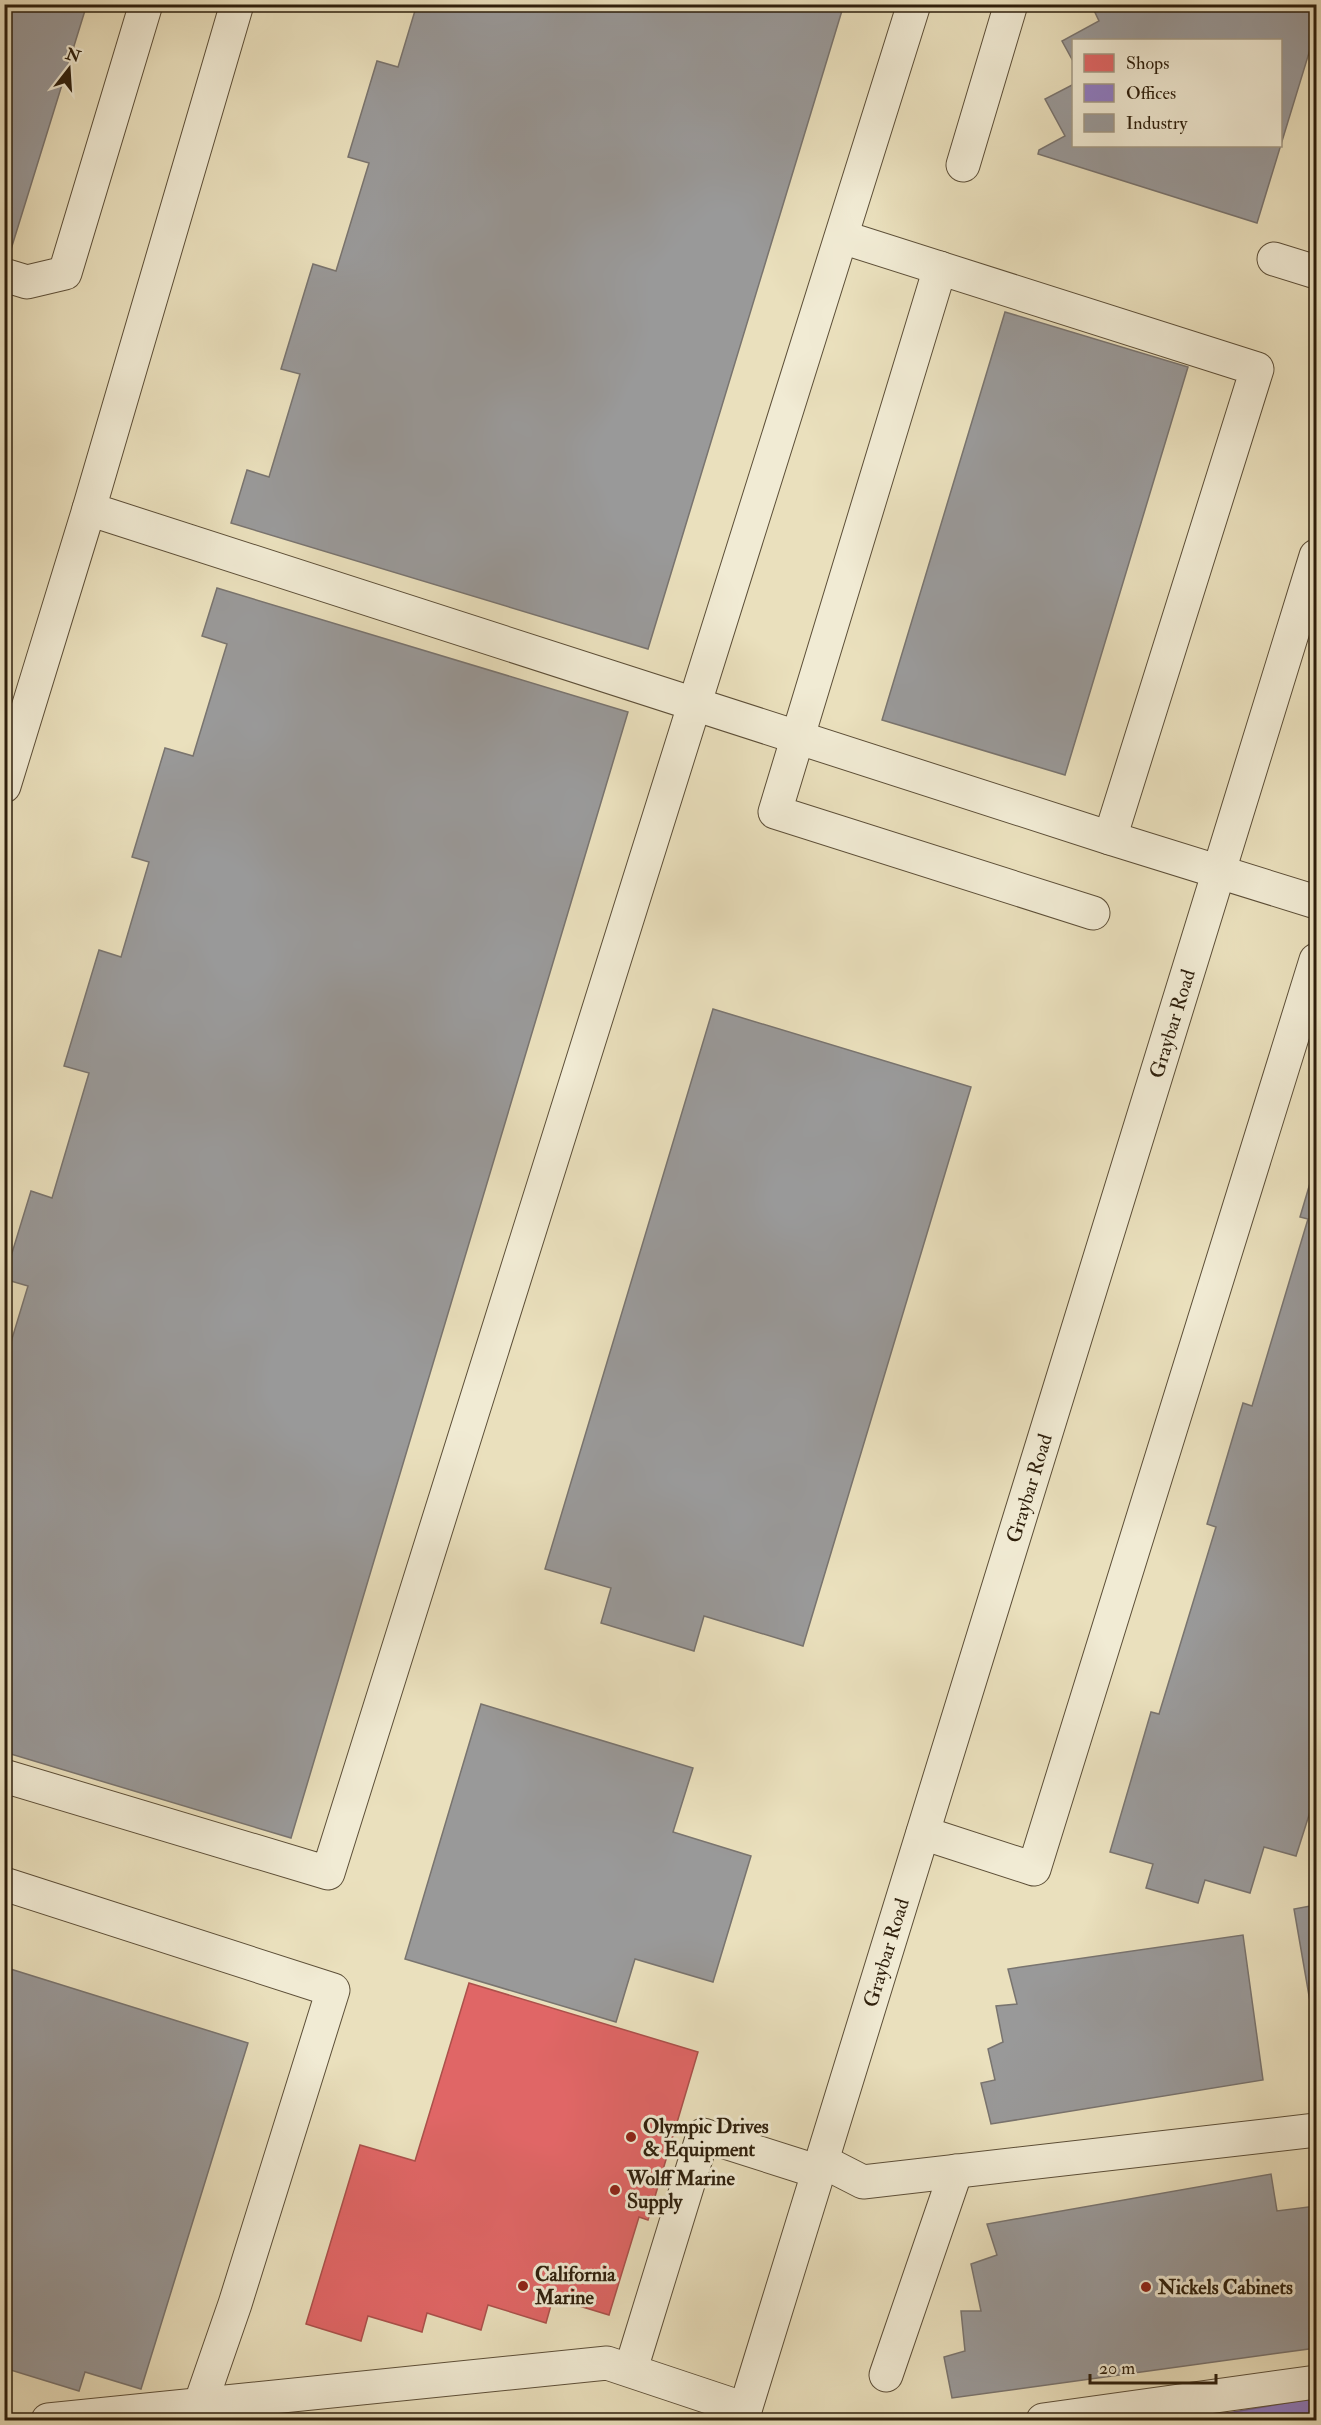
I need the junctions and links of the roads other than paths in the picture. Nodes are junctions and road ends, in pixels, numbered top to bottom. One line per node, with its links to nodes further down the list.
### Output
1 (146, 4): 10 (street)
2 (237, 4): 11 (street)
3 (914, 4): 6 (street)
4 (1011, 4): 5 (street)
5 (963, 165)
6 (842, 237): 8 (street); 13 (street)
7 (1274, 259): 9 (street)
8 (940, 268): 14 (street); 16 (street)
9 (1317, 272)
10 (4, 275)
11 (89, 509): 13 (street); 15 (street)
12 (1317, 556): 17 (street, Graybar Road)
13 (696, 704): 14 (street); 21 (street)
14 (798, 737): 16 (street); 19 (street)
15 (4, 786)
16 (1110, 838): 17 (street)
17 (1218, 872): 18 (street); 22 (street, Graybar Road)
18 (1317, 902)
19 (1093, 913)
20 (1317, 960): 22 (street)
21 (4, 1776)
22 (923, 1833): 25 (street, Graybar Road)
23 (4, 1884): 30 (street)
24 (1317, 2130): 26 (street)
25 (820, 2167): 26 (street); 27 (street); 31 (street, Graybar Road)
26 (956, 2171): 28 (street)
27 (631, 2369): 30 (street); 31 (street)
28 (886, 2375)
29 (1317, 2382): 33 (street)
30 (200, 2405): 32 (street)
31 (744, 2415)
32 (48, 2421)
33 (1042, 2421)

